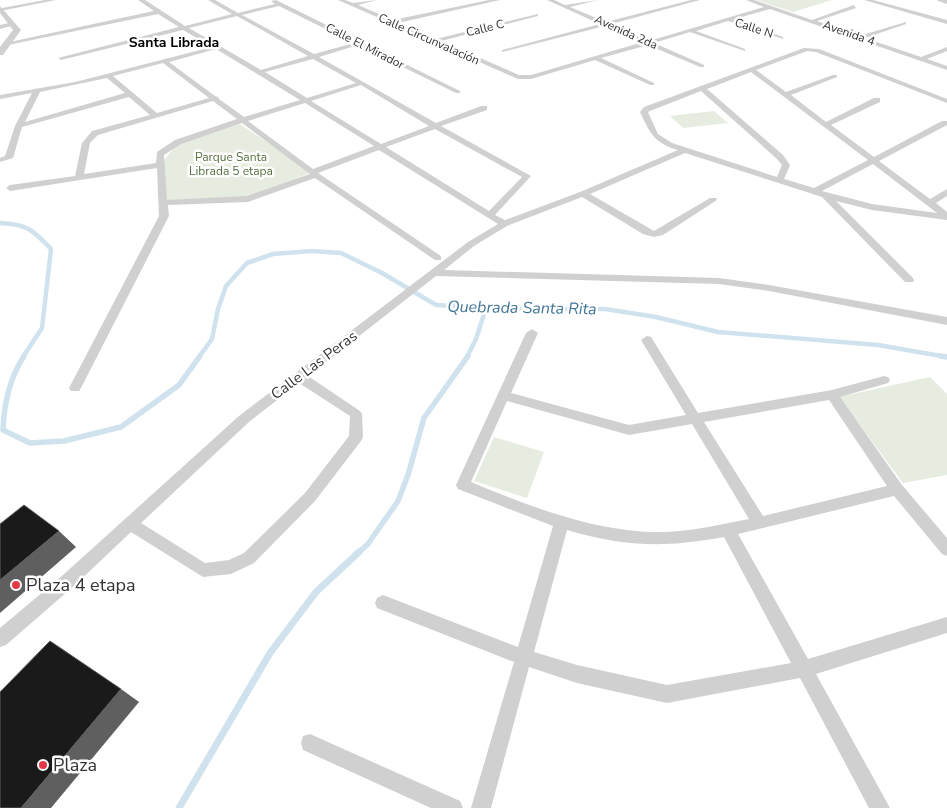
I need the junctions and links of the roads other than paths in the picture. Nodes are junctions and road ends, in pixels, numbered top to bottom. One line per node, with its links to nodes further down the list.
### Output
1 (53, 0): 20 (street)
2 (141, 0): 21 (street)
3 (211, 0): 22 (street)
4 (272, 0): 15 (street, Calle El Mirador)
5 (341, 0): 16 (street, Calle Circunvalación)
6 (374, 0): 16 (street)
7 (497, 0): 26 (street)
8 (550, 0): 17 (street, Avenida 2da)
9 (595, 0): 17 (street)
10 (697, 0): 30 (street)
11 (749, 0): 18 (street, Avenida 4)
12 (868, 0): 27 (street)
13 (940, 0): 14 (street)
14 (947, 2)
15 (280, 4): 22 (street); 39 (street, Calle El Mirador)
16 (352, 5): 26 (street, Calle Circunvalación)
17 (566, 6): 30 (street, Avenida 2da)
18 (770, 7): 24 (street); 25 (street, Avenida 4)
19 (854, 8): 25 (street)
20 (1, 9): 29 (street)
21 (158, 12): 32 (street); 38 (street)
22 (236, 15): 32 (street); 45 (street)
23 (536, 15): 36 (street, Calle C)
24 (727, 20): 33 (street); 35 (street, Calle N)
25 (813, 21): 34 (street, Avenida 4)
26 (393, 22): 36 (street, Calle Circunvalación)
27 (947, 22)
28 (904, 23): 34 (street)
29 (13, 24): 31 (street); 38 (street)
30 (607, 24): 37 (street, Avenida 2da); 43 (street)
31 (0, 27)
32 (184, 28): 40 (street); 46 (street)
33 (689, 30): 37 (street); 42 (street)
34 (861, 37): 48 (street, Avenida 4)
35 (781, 38)
36 (435, 41): 47 (street, Calle Circunvalación)
37 (648, 42): 47 (street); 50 (street, Avenida 2da)
38 (8, 43): 44 (street)
39 (359, 43): 45 (street); 60 (street, Calle El Mirador)
40 (217, 47): 49 (street); 53 (street)
41 (947, 49): 48 (street)
42 (743, 50)
43 (504, 51)
44 (0, 53)
45 (314, 56): 53 (street); 56 (street)
46 (61, 58)
47 (595, 58): 57 (street)
48 (922, 59): 51 (street, Avenida 4)
49 (164, 61): 54 (street); 64 (street)
50 (702, 66)
51 (947, 68)
52 (751, 70): 58 (street); 62 (street); 66 (street)
53 (260, 72): 67 (street)
54 (108, 76): 59 (street); 61 (street)
55 (835, 76): 62 (street)
56 (362, 84): 67 (street); 74 (street)
57 (652, 84)
58 (703, 89): 75 (street); 84 (street)
59 (37, 91): 63 (street); 73 (street)
60 (458, 92)
61 (131, 94): 69 (street); 73 (street)
62 (785, 95): 72 (street)
63 (0, 98)
64 (216, 98): 69 (street); 70 (street)
65 (878, 100): 72 (street)
66 (947, 101)
67 (306, 102): 70 (street); 76 (street)
68 (484, 108): 74 (street)
69 (156, 116): 83 (street)
70 (243, 120): 81 (street); 82 (street)
71 (945, 122): 80 (street)
72 (826, 125): 80 (street)
73 (19, 126): 79 (street)
74 (434, 126): 76 (street); 92 (street)
75 (668, 145): 77 (street); 78 (street)
76 (380, 146): 82 (street); 92 (street)
77 (685, 150): 78 (street, Calle Las Peras); 84 (street)
78 (671, 156): 88 (street, Calle Las Peras)
79 (0, 160)
80 (872, 160): 87 (street); 91 (street)
81 (161, 165): 83 (street); 90 (street)
82 (314, 173): 90 (street); 95 (street)
83 (79, 177): 85 (street)
84 (779, 180): 87 (street)
85 (10, 188)
86 (947, 192): 91 (street)
87 (820, 193): 93 (street); 97 (street)
88 (583, 194): 89 (street); 94 (street, Calle Las Peras)
89 (713, 200)
90 (163, 203): 103 (street)
91 (929, 204): 93 (street)
92 (489, 216): 94 (street)
93 (947, 217)
94 (504, 224): 96 (street, Calle Las Peras)
95 (438, 258)
96 (430, 275): 98 (street); 101 (street, Calle Las Peras)
97 (909, 280)
98 (947, 321)
99 (532, 333): 105 (street)
100 (647, 340): 106 (street)
101 (298, 376): 110 (street, Calle Las Peras); 110 (street)
102 (884, 380): 104 (street)
103 (75, 388)
104 (832, 395): 106 (street); 107 (street)
105 (504, 396): 106 (street); 108 (street)
106 (695, 419): 109 (street)
107 (897, 489): 109 (street); 112 (street)
108 (562, 521): 111 (street); 116 (street)
109 (759, 523): 111 (street)
110 (130, 524): 115 (street, Calle Las Peras)
111 (727, 530): 117 (street)
112 (947, 549)
113 (383, 602): 116 (street)
114 (947, 625): 117 (street)
115 (0, 639)
116 (524, 656): 117 (street); 120 (street)
117 (803, 669): 121 (street)
118 (310, 743): 119 (street)
119 (453, 808)
120 (481, 808)
121 (880, 808)

